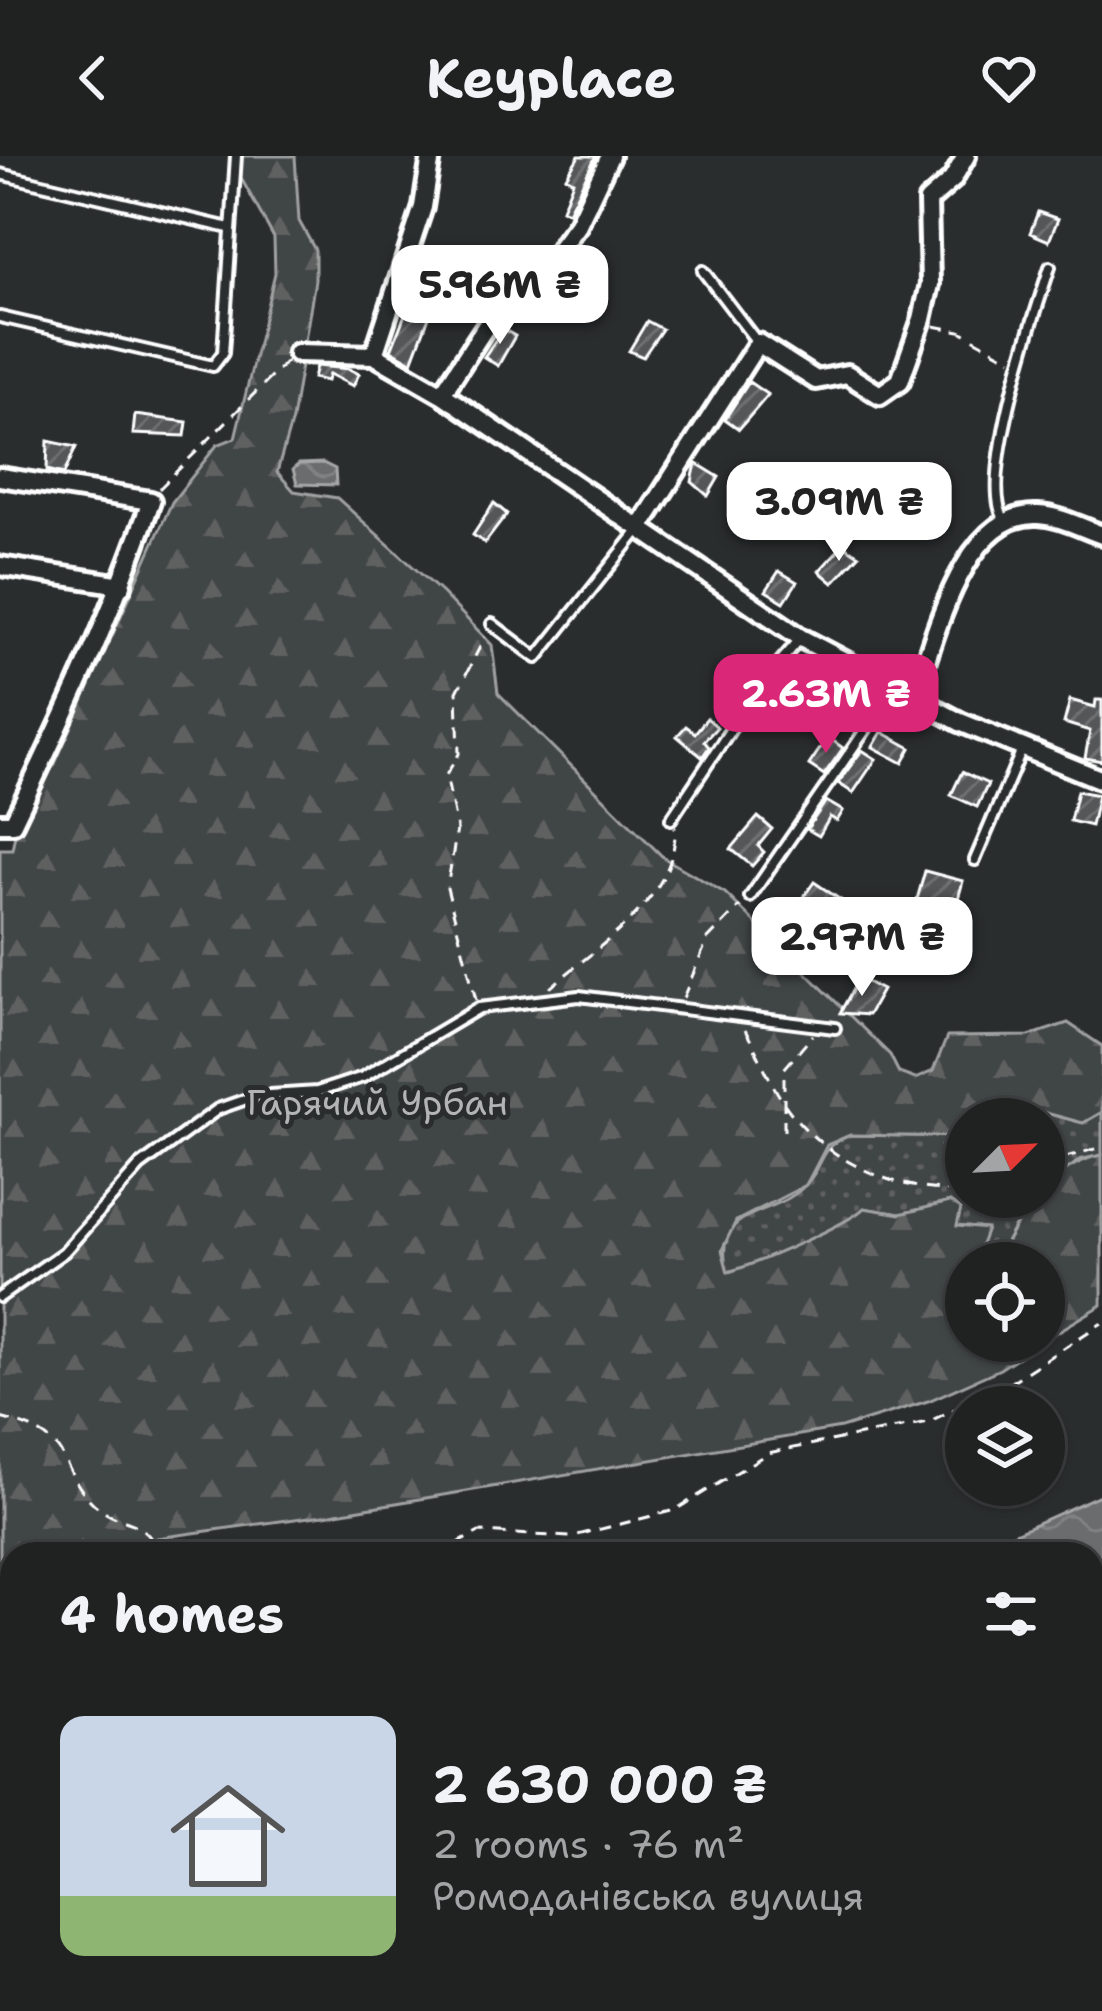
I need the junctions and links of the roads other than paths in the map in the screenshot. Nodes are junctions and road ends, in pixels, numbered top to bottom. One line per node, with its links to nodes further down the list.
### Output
1 (236, 156): 6 (lane)
2 (431, 156): 12 (street)
3 (610, 156): 13 (street)
4 (967, 156): 10 (street)
5 (0, 174): 6 (lane)
6 (229, 228): 9 (lane)
7 (1050, 267): 15 (lane)
8 (703, 271): 10 (lane)
9 (0, 316)
10 (758, 344): 16 (street)
11 (297, 352): 12 (street)
12 (374, 355): 13 (street)
13 (442, 394): 16 (street)
14 (0, 477): 19 (street)
15 (1005, 520): 17 (street); 23 (street)
16 (639, 530): 20 (lane); 21 (street)
17 (1102, 535)
18 (0, 566): 19 (street)
19 (122, 585): 27 (street)
20 (492, 624)
21 (801, 638): 22 (street); 26 (lane)
22 (893, 690): 23 (street); 29 (lane)
23 (913, 699): 24 (street)
24 (1024, 745): 25 (street); 28 (lane)
25 (1102, 780)
26 (671, 819)
27 (0, 823)
28 (975, 860)
29 (750, 897)
30 (830, 1028): 31 (lane)
31 (0, 1297)

